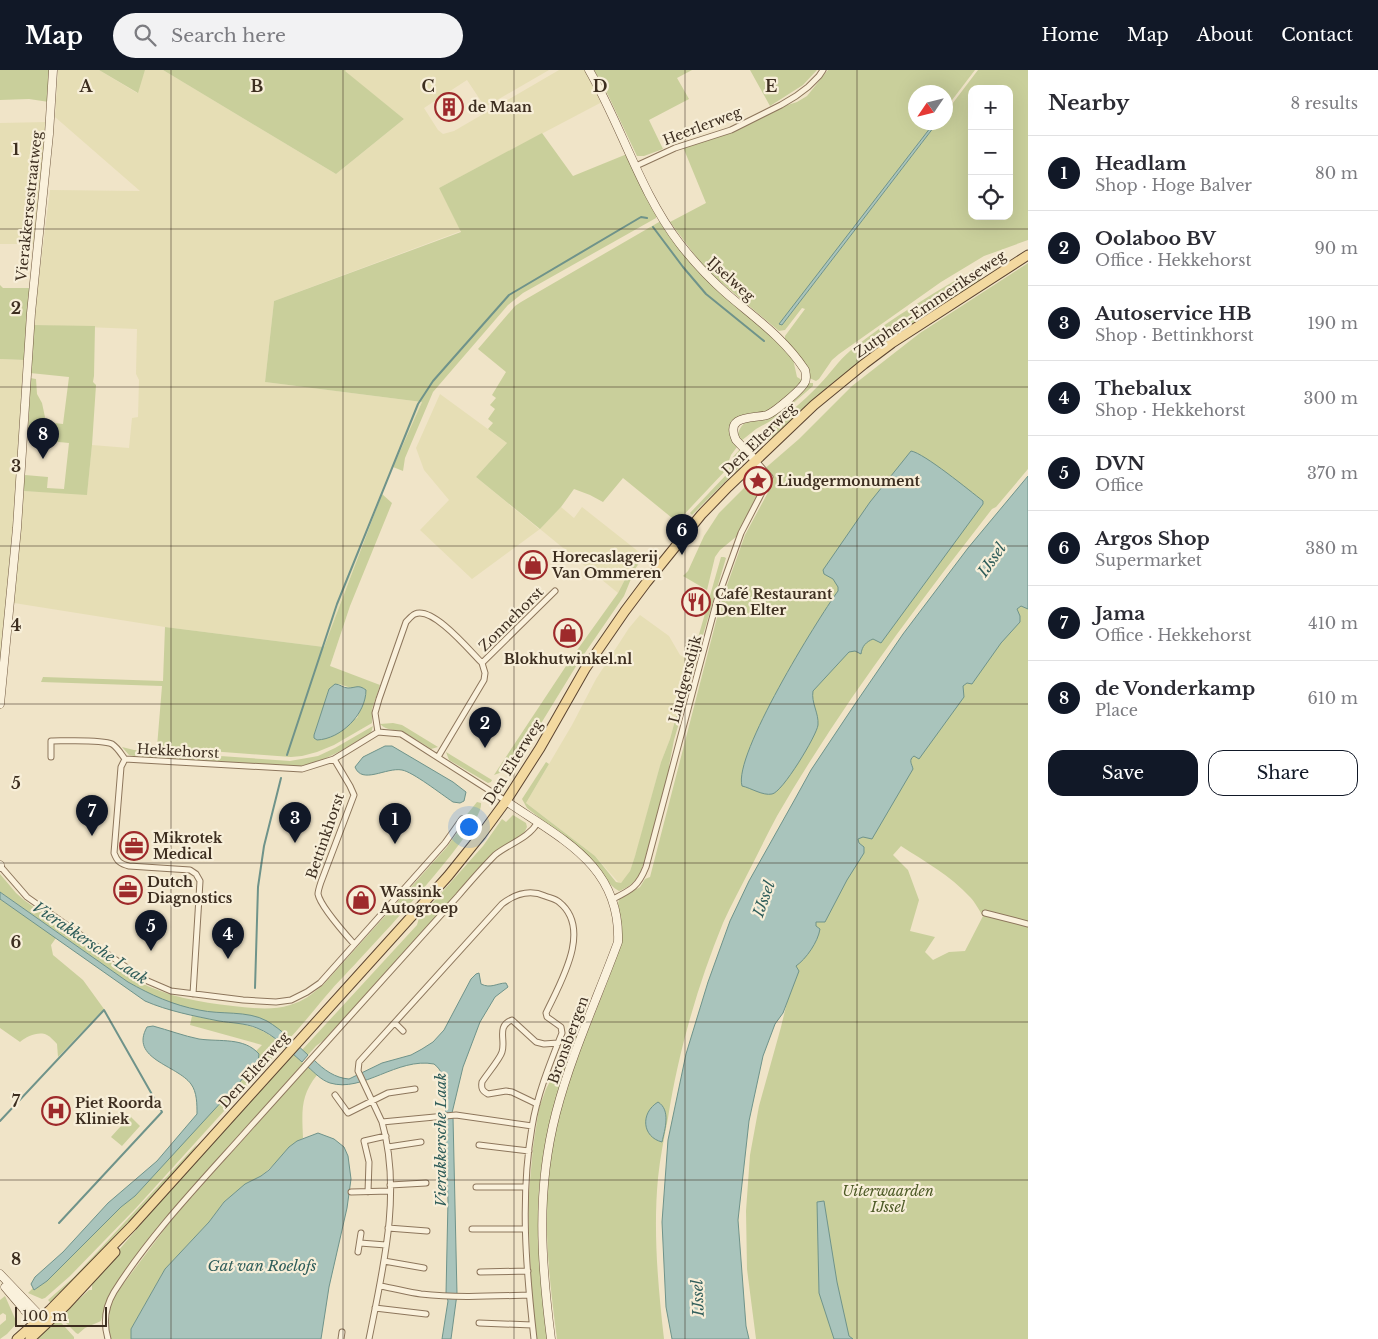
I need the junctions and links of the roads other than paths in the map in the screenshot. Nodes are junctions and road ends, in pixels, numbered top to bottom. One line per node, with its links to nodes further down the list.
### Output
1 (53, 70): 10 (street, Vierakkersestraatweg)
2 (589, 70): 4 (street, IJselweg)
3 (823, 70): 4 (street, Heerlerweg)
4 (636, 166): 7 (street, IJselweg)
5 (1028, 255): 6 (main road, Zutphen-Emmerikseweg)
6 (824, 397): 7 (main road, Den Elterweg)
7 (756, 461): 16 (main road, Den Elterweg); 20 (street, Liudgersdijk)
8 (555, 591): 9 (street, Zonnehorst)
9 (482, 663): 11 (street, Zonnehorst); 13 (street, Zonnehorst)
10 (0, 704)
11 (378, 732): 13 (street); 14 (street, Hekkehorst)
12 (51, 757): 15 (street)
13 (438, 757): 16 (street)
14 (334, 759): 15 (street, Hekkehorst); 23 (street, Bettinkhorst)
15 (125, 760): 24 (street, Hekkehorst)
16 (506, 801): 18 (street, Bronsbergen); 64 (main road, Den Elterweg)
17 (462, 819): 23 (street)
18 (538, 822): 20 (street, Bronsbergen); 70 (street)
19 (0, 866): 24 (street)
20 (613, 899): 74 (street, Bronsbergen)
21 (985, 913): 22 (street)
22 (1028, 924)
23 (354, 944): 24 (street)
24 (193, 994)
25 (395, 1024): 26 (street); 27 (street, Bronsbergen); 30 (street, Bronsbergen)
26 (403, 1030)
27 (558, 1043): 31 (street, Bronsbergen); 31 (street, Bronsbergen)
28 (415, 1089): 30 (street)
29 (334, 1095): 30 (street)
30 (372, 1100): 32 (street, Bronsbergen)
31 (537, 1104): 33 (street, Bronsbergen)
32 (382, 1122): 33 (street); 34 (street, Bronsbergen)
33 (532, 1126): 38 (street, Bronsbergen)
34 (386, 1136): 37 (street, Bronsbergen); 45 (street)
35 (421, 1142): 37 (street)
36 (479, 1145): 38 (street)
37 (388, 1147): 40 (street, Bronsbergen)
38 (529, 1150): 42 (street, Bronsbergen)
39 (426, 1183): 40 (street)
40 (390, 1185): 43 (street, Bronsbergen)
41 (476, 1187): 42 (street)
42 (525, 1187): 48 (street, Bronsbergen)
43 (390, 1191): 45 (street); 46 (street, Bronsbergen)
44 (350, 1192): 45 (street)
45 (368, 1192)
46 (388, 1228): 49 (street); 52 (street, Bronsbergen)
47 (472, 1229): 48 (street)
48 (525, 1229): 56 (street, Bronsbergen)
49 (426, 1231)
50 (361, 1233): 51 (street)
51 (360, 1243): 52 (street); 53 (street)
52 (386, 1245): 54 (street, Bronsbergen)
53 (358, 1252)
54 (384, 1262): 55 (street); 60 (street, Bronsbergen)
55 (424, 1268)
56 (528, 1271): 57 (street); 61 (street, Bronsbergen)
57 (480, 1272)
58 (0, 1274): 64 (street)
59 (0, 1280): 64 (street)
60 (380, 1286): 61 (street); 62 (street, Bronsbergen)
61 (529, 1295): 66 (street, Bronsbergen)
62 (375, 1308): 63 (street); 72 (street, Bronsbergen)
63 (426, 1314)
64 (41, 1323): 68 (main road, Den Elterweg); 69 (main road, Den Elterweg)
65 (479, 1323): 66 (street)
66 (532, 1325): 73 (street, Bronsbergen)
67 (342, 1332): 71 (street)
68 (17, 1339)
69 (30, 1339)
70 (108, 1339)
71 (341, 1339)
72 (369, 1339)
73 (534, 1339)
74 (551, 1339)

